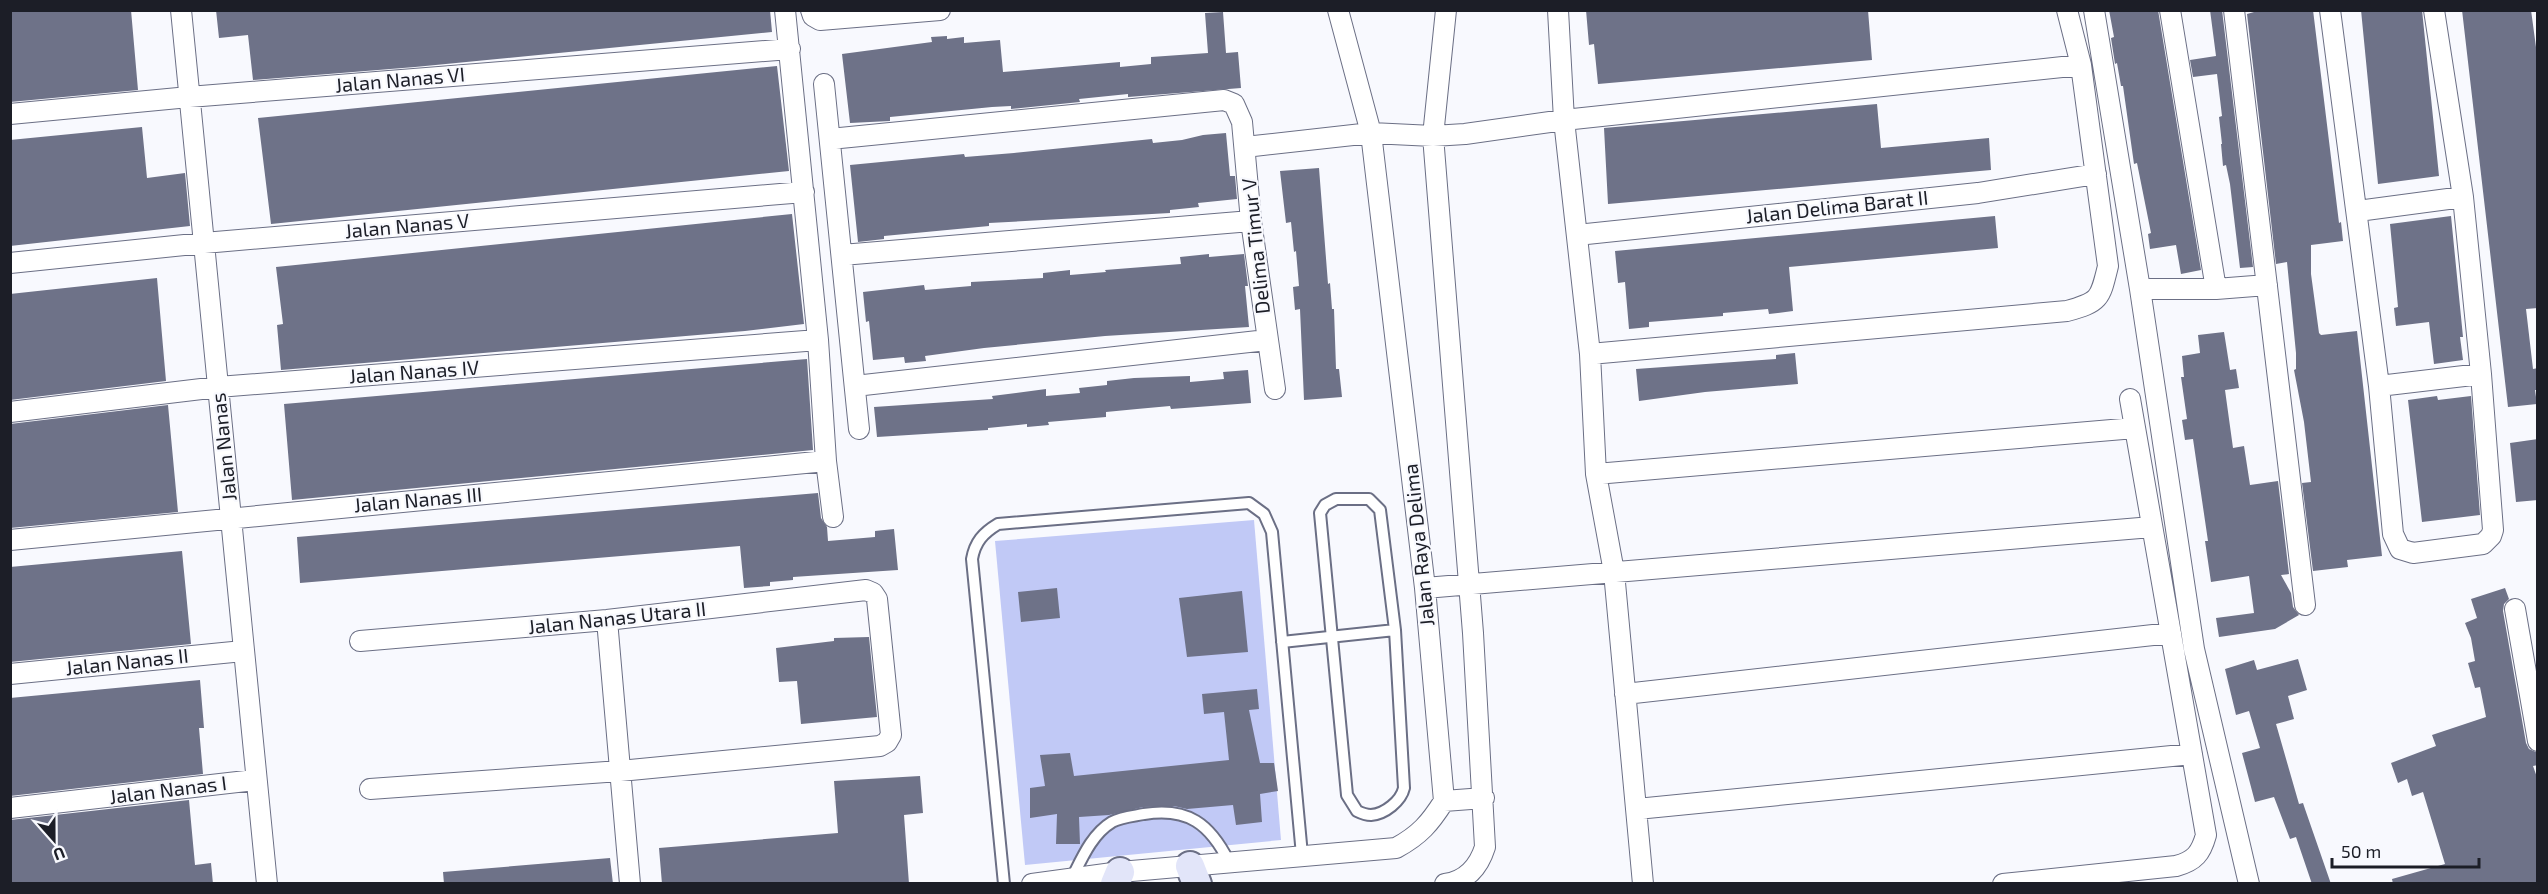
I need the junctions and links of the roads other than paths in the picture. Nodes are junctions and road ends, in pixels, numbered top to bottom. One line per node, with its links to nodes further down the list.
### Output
1 (182, 10): 17 (street, Jalan Nanas)
2 (785, 10): 14 (street)
3 (811, 10): 4 (street)
4 (940, 10)
5 (1338, 10): 20 (street, Jalan Raya Delima)
6 (1446, 10): 21 (street)
7 (1558, 10): 19 (street)
8 (2067, 10): 15 (street)
9 (2094, 10): 35 (street)
10 (2170, 10): 34 (street)
11 (2234, 10): 33 (street)
12 (2330, 10): 27 (street)
13 (2434, 10): 26 (street)
14 (789, 49): 17 (street, Jalan Nanas VI); 25 (street)
15 (2081, 65): 19 (street); 24 (street)
16 (824, 84): 22 (street)
17 (189, 97): 18 (street, Jalan Nanas VI); 30 (street, Jalan Nanas)
18 (10, 114)
19 (1564, 120): 21 (street); 29 (street)
20 (1371, 133): 21 (street); 23 (street); 56 (street, Jalan Raya Delima)
21 (1433, 136): 55 (street)
22 (830, 140): 23 (street, Delima Timur V); 31 (street)
23 (1245, 147): 28 (street, Delima Timur V)
24 (2096, 174): 29 (street, Jalan Delima Barat II); 38 (street)
25 (804, 192): 30 (street, Jalan Nanas V); 36 (street)
26 (2463, 197): 27 (street); 39 (street)
27 (2358, 211): 41 (street)
28 (1251, 221): 31 (street); 37 (street, Delima Timur V)
29 (1577, 235): 38 (street)
30 (204, 243): 32 (street, Jalan Nanas V); 42 (street, Jalan Nanas)
31 (842, 255): 40 (street)
32 (10, 263)
33 (2267, 285): 34 (street); 57 (street)
34 (2216, 289): 35 (street)
35 (2140, 290): 89 (street)
36 (818, 340): 42 (street, Jalan Nanas IV); 48 (street)
37 (1267, 340): 40 (street); 43 (street, Delima Timur V)
38 (1590, 354): 49 (street)
39 (2481, 374): 41 (street); 41 (street)
40 (855, 386): 47 (street)
41 (2379, 386)
42 (218, 387): 45 (street, Jalan Nanas IV); 51 (street, Jalan Nanas)
43 (1275, 389)
44 (2130, 399): 46 (street)
45 (10, 412)
46 (2135, 428): 49 (street); 52 (street)
47 (859, 429)
48 (826, 461): 50 (street); 51 (street, Jalan Nanas III)
49 (1596, 474): 54 (street)
50 (833, 517)
51 (231, 518): 53 (street, Jalan Nanas III); 65 (street, Jalan Nanas)
52 (2152, 527): 54 (street); 61 (street)
53 (10, 540)
54 (1614, 572): 55 (street); 67 (street)
55 (1469, 583): 56 (street); 73 (street)
56 (1425, 588): 74 (street, Jalan Raya Delima)
57 (2305, 605)
58 (2514, 609): 68 (street)
59 (607, 620): 63 (street, Jalan Nanas Utara II); 70 (street); 70 (street, Jalan Nanas Utara II)
60 (1395, 630): 62 (lane); 62 (lane); 62 (lane)
61 (2171, 633): 67 (street); 69 (street)
62 (1331, 636): 64 (lane)
63 (360, 641)
64 (1282, 642): 77 (lane); 84 (lane)
65 (243, 651): 66 (street, Jalan Nanas II); 71 (street, Jalan Nanas)
66 (10, 674)
67 (1625, 694): 76 (street)
68 (2538, 741)
69 (2192, 754): 76 (street); 88 (street)
70 (620, 771): 72 (street); 83 (street)
71 (255, 780): 75 (street, Jalan Nanas I); 82 (street, Jalan Nanas)
72 (370, 789)
73 (1484, 798): 74 (street); 86 (street)
74 (1444, 801): 77 (street)
75 (10, 808)
76 (1637, 809): 87 (street)
77 (1302, 855): 78 (street)
78 (1229, 862): 79 (street); 80 (lane)
79 (1189, 872): 81 (street)
80 (1072, 878): 81 (street); 85 (street)
81 (1117, 878)
82 (267, 884)
83 (630, 884)
84 (1004, 884)
85 (1032, 884)
86 (1445, 884)
87 (1644, 884)
88 (2003, 884)
89 (2249, 884)

